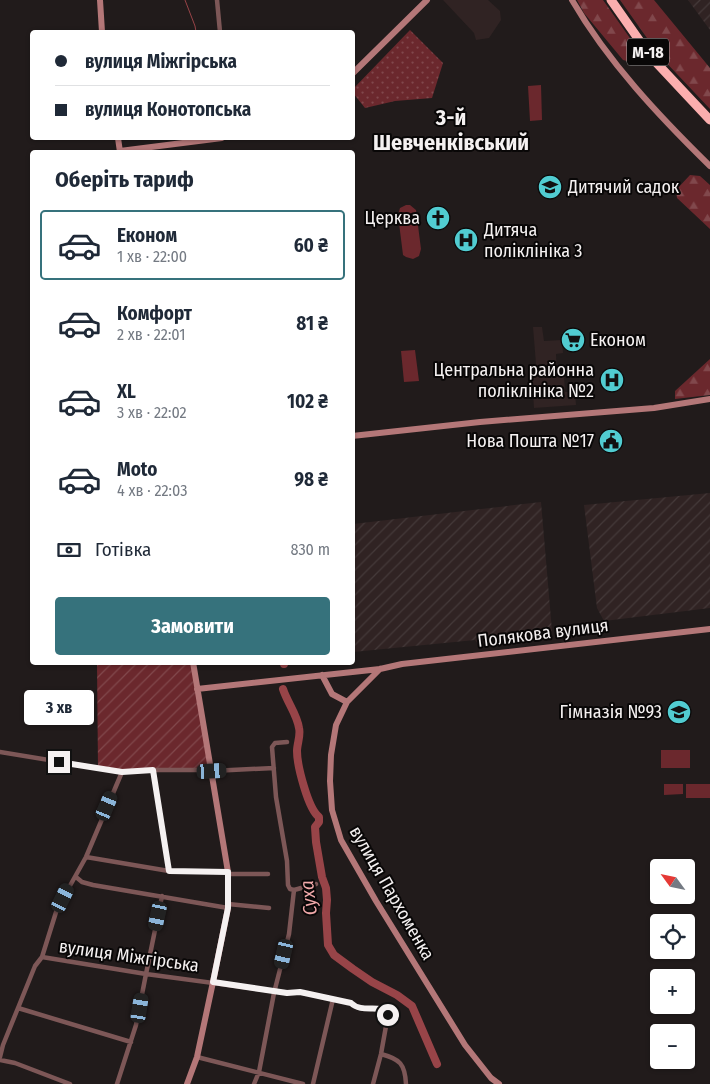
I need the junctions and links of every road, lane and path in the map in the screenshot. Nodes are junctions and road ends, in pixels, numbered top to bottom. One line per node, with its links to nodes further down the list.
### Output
1 (100, 0): 6 (street)
2 (217, 0): 7 (street)
3 (426, 0): 8 (street)
4 (572, 0): 12 (street)
5 (611, 0): 9 (highway, М-18)
6 (102, 30)
7 (220, 30)
8 (355, 71)
9 (710, 120)
10 (207, 140): 11 (street)
11 (135, 150)
12 (710, 166)
13 (710, 399): 14 (street)
14 (355, 436)
15 (710, 629): 17 (street, Полякова вулиця)
16 (193, 665): 19 (street)
17 (380, 669): 18 (street, Полякова вулиця); 20 (street)
18 (322, 675): 19 (street, Полякова вулиця); 20 (street)
19 (197, 688): 25 (street)
20 (347, 702): 56 (street, вулиця Пархоменка)
21 (287, 742): 23 (street)
22 (0, 752): 26 (street)
23 (274, 768): 25 (street); 33 (street)
24 (153, 770): 25 (street); 26 (street); 28 (street)
25 (212, 770): 29 (street)
26 (122, 772): 27 (street)
27 (86, 856): 28 (street); 31 (street)
28 (169, 871): 29 (street)
29 (228, 873): 30 (street); 35 (street)
30 (268, 874)
31 (76, 877): 34 (street); 37 (street)
32 (316, 884): 33 (street)
33 (294, 890): 40 (street)
34 (162, 896): 35 (street); 38 (street)
35 (228, 906): 36 (street); 39 (street)
36 (269, 908)
37 (42, 957): 38 (street, вулиця Міжгірська); 42 (street)
38 (146, 974): 39 (street, вулиця Міжгірська); 43 (street)
39 (213, 982): 40 (street, вулиця Міжгірська); 45 (street)
40 (276, 991): 41 (street, вулиця Міжгірська); 47 (street)
41 (333, 999): 44 (street, вулиця Міжгірська); 53 (street)
42 (18, 1008): 43 (street); 46 (street)
43 (131, 1042): 49 (street)
44 (381, 1054): 54 (street); 55 (street)
45 (196, 1057): 47 (street); 50 (street)
46 (0, 1059): 48 (street)
47 (258, 1072): 51 (street); 52 (street)
48 (70, 1084)
49 (117, 1084)
50 (187, 1084)
51 (254, 1084)
52 (303, 1084)
53 (313, 1084)
54 (373, 1084)
55 (406, 1084)
56 (499, 1084)

